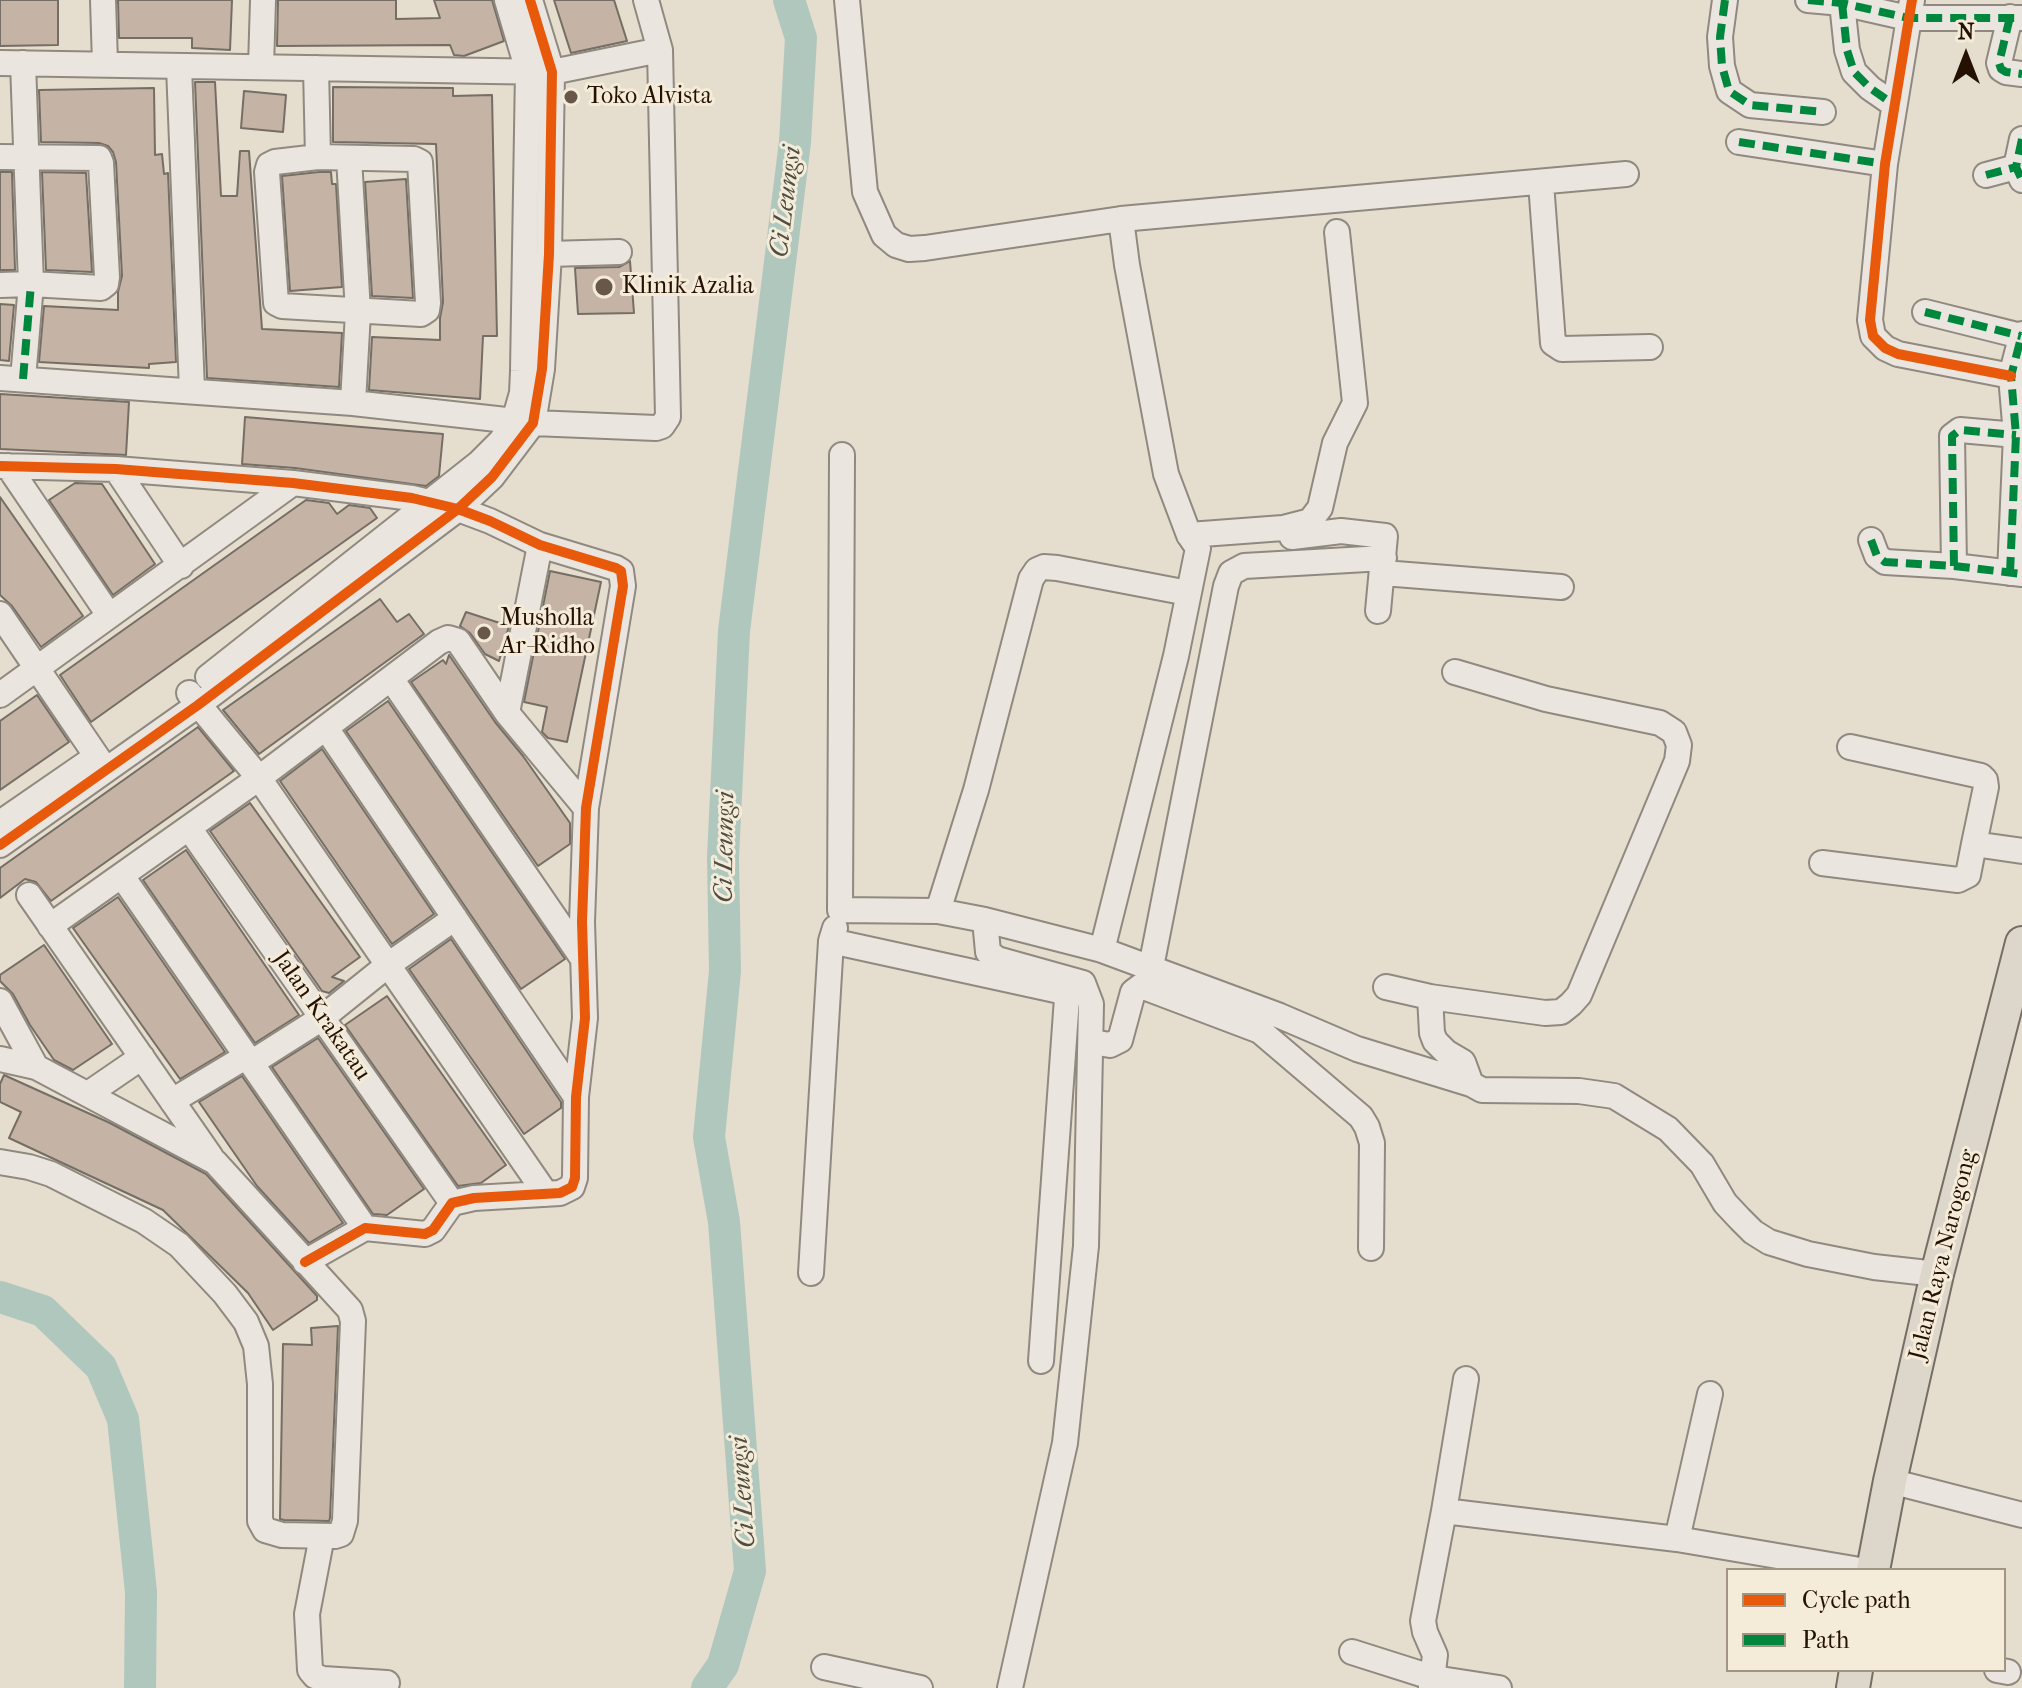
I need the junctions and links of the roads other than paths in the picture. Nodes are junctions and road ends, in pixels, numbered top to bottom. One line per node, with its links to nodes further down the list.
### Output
1 (103, 0): 14 (street)
2 (263, 0): 16 (street)
3 (507, 0): 18 (street)
4 (530, 0): 19 (street)
5 (646, 0): 12 (street)
6 (847, 0): 34 (street)
7 (1725, 0): 22 (street)
8 (1808, 0): 9 (street)
9 (1842, 3): 10 (street); 21 (street)
10 (1910, 9): 11 (street); 21 (street)
11 (2016, 17): 20 (street)
12 (660, 50): 19 (street); 48 (street)
13 (12, 63): 14 (street); 26 (street)
14 (105, 63): 15 (street)
15 (179, 67): 16 (street); 46 (street)
16 (261, 67): 17 (street)
17 (316, 68): 18 (street); 27 (street)
18 (528, 71): 19 (street); 48 (street)
19 (552, 72): 37 (street)
20 (2022, 74)
21 (1893, 104): 29 (street)
22 (1823, 112)
23 (2022, 139): 30 (street)
24 (1739, 142): 29 (street)
25 (0, 157): 26 (street)
26 (26, 157): 38 (street); 38 (street)
27 (318, 157): 28 (street); 40 (street)
28 (349, 158): 40 (street); 40 (street)
29 (1885, 164): 44 (street)
30 (2019, 173): 32 (street)
31 (1626, 174): 33 (street)
32 (1986, 175)
33 (1541, 183): 34 (street); 43 (street)
34 (1121, 219): 57 (street)
35 (1337, 232): 57 (street)
36 (619, 252): 37 (street)
37 (549, 254): 48 (street)
38 (31, 284): 39 (street); 45 (street)
39 (0, 285)
40 (358, 312): 47 (street)
41 (1925, 312): 42 (street)
42 (2022, 335): 44 (street)
43 (1650, 347)
44 (2011, 376): 49 (street)
45 (11, 378): 46 (street)
46 (192, 390): 47 (street)
47 (353, 403): 48 (street)
48 (524, 422): 54 (street); 55 (street)
49 (2016, 435): 61 (street); 62 (street)
50 (842, 455): 87 (street)
51 (4, 466): 52 (street); 67 (street)
52 (116, 469): 53 (street); 60 (street)
53 (293, 483): 54 (street); 60 (street)
54 (428, 501): 55 (street); 72 (street)
55 (458, 509): 58 (street); 72 (street)
56 (1871, 540): 61 (street)
57 (1194, 542): 59 (street); 64 (street)
58 (540, 545): 73 (street); 78 (street)
59 (1384, 565): 63 (street); 65 (street); 97 (street)
60 (181, 566): 67 (street)
61 (1954, 566): 62 (street)
62 (2016, 574)
63 (1561, 587)
64 (1188, 593): 88 (street); 94 (street)
65 (1378, 611)
66 (0, 614): 68 (street)
67 (109, 615): 68 (street)
68 (37, 669): 71 (street); 76 (street)
69 (1455, 672): 100 (street)
70 (392, 680): 73 (street); 74 (street); 95 (street)
71 (0, 695)
72 (193, 699): 76 (street); 77 (street)
73 (507, 713): 78 (street)
74 (326, 728): 77 (street); 89 (street)
75 (1850, 747): 81 (street)
76 (102, 763): 79 (street); 82 (street)
77 (259, 778): 80 (street); 96 (street)
78 (586, 808): 95 (street)
79 (0, 823)
80 (189, 828): 85 (street); 102 (street, Jalan Krakatau)
81 (1974, 844): 83 (street); 84 (street)
82 (0, 845)
83 (2022, 851)
84 (1822, 863)
85 (122, 876): 91 (street); 106 (street)
86 (29, 895): 91 (street)
87 (840, 910): 88 (street); 92 (street)
88 (938, 911): 90 (street)
89 (455, 918): 96 (street); 110 (street)
90 (985, 920): 94 (street); 103 (street)
91 (50, 926): 104 (street)
92 (831, 941): 117 (street); 121 (street)
93 (2022, 943): 98 (main road, Jalan Raya Narogong)
94 (1102, 950): 97 (street)
95 (583, 959): 110 (street)
96 (388, 965): 102 (street); 114 (street)
97 (1151, 967): 108 (street)
98 (2018, 980): 122 (main road, Jalan Raya Narogong)
99 (1386, 987): 100 (street)
100 (1430, 997): 108 (street)
101 (0, 1001): 107 (street)
102 (322, 1018): 106 (street); 115 (street, Jalan Krakatau)
103 (1092, 1042): 118 (street); 119 (street)
104 (142, 1057): 109 (street); 111 (street)
105 (0, 1059): 107 (street)
106 (249, 1060): 111 (street); 116 (street)
107 (36, 1067): 109 (street)
108 (1471, 1084): 122 (street)
109 (88, 1094): 113 (street)
110 (576, 1097): 114 (street)
111 (172, 1101): 113 (street)
112 (0, 1162): 129 (street)
113 (215, 1162): 120 (street)
114 (546, 1194): 115 (street)
115 (452, 1203): 116 (street)
116 (365, 1228): 120 (street)
117 (1050, 1245): 118 (street); 123 (street)
118 (1086, 1246): 138 (street)
119 (1371, 1248)
120 (305, 1262): 129 (street)
121 (811, 1273)
122 (1937, 1274): 126 (main road, Jalan Raya Narogong)
123 (1041, 1361)
124 (1466, 1379): 127 (street)
125 (1710, 1394): 130 (street)
126 (1890, 1481): 128 (street); 132 (main road, Jalan Raya Narogong)
127 (1444, 1511): 130 (street); 136 (street)
128 (2022, 1515)
129 (322, 1536): 135 (street)
130 (1677, 1539): 131 (street)
131 (1848, 1568)
132 (1873, 1568)
133 (1352, 1652): 136 (street)
134 (824, 1667): 137 (street)
135 (387, 1683)
136 (1432, 1683): 139 (street)
137 (920, 1688)
138 (1010, 1688)
139 (1499, 1688)

